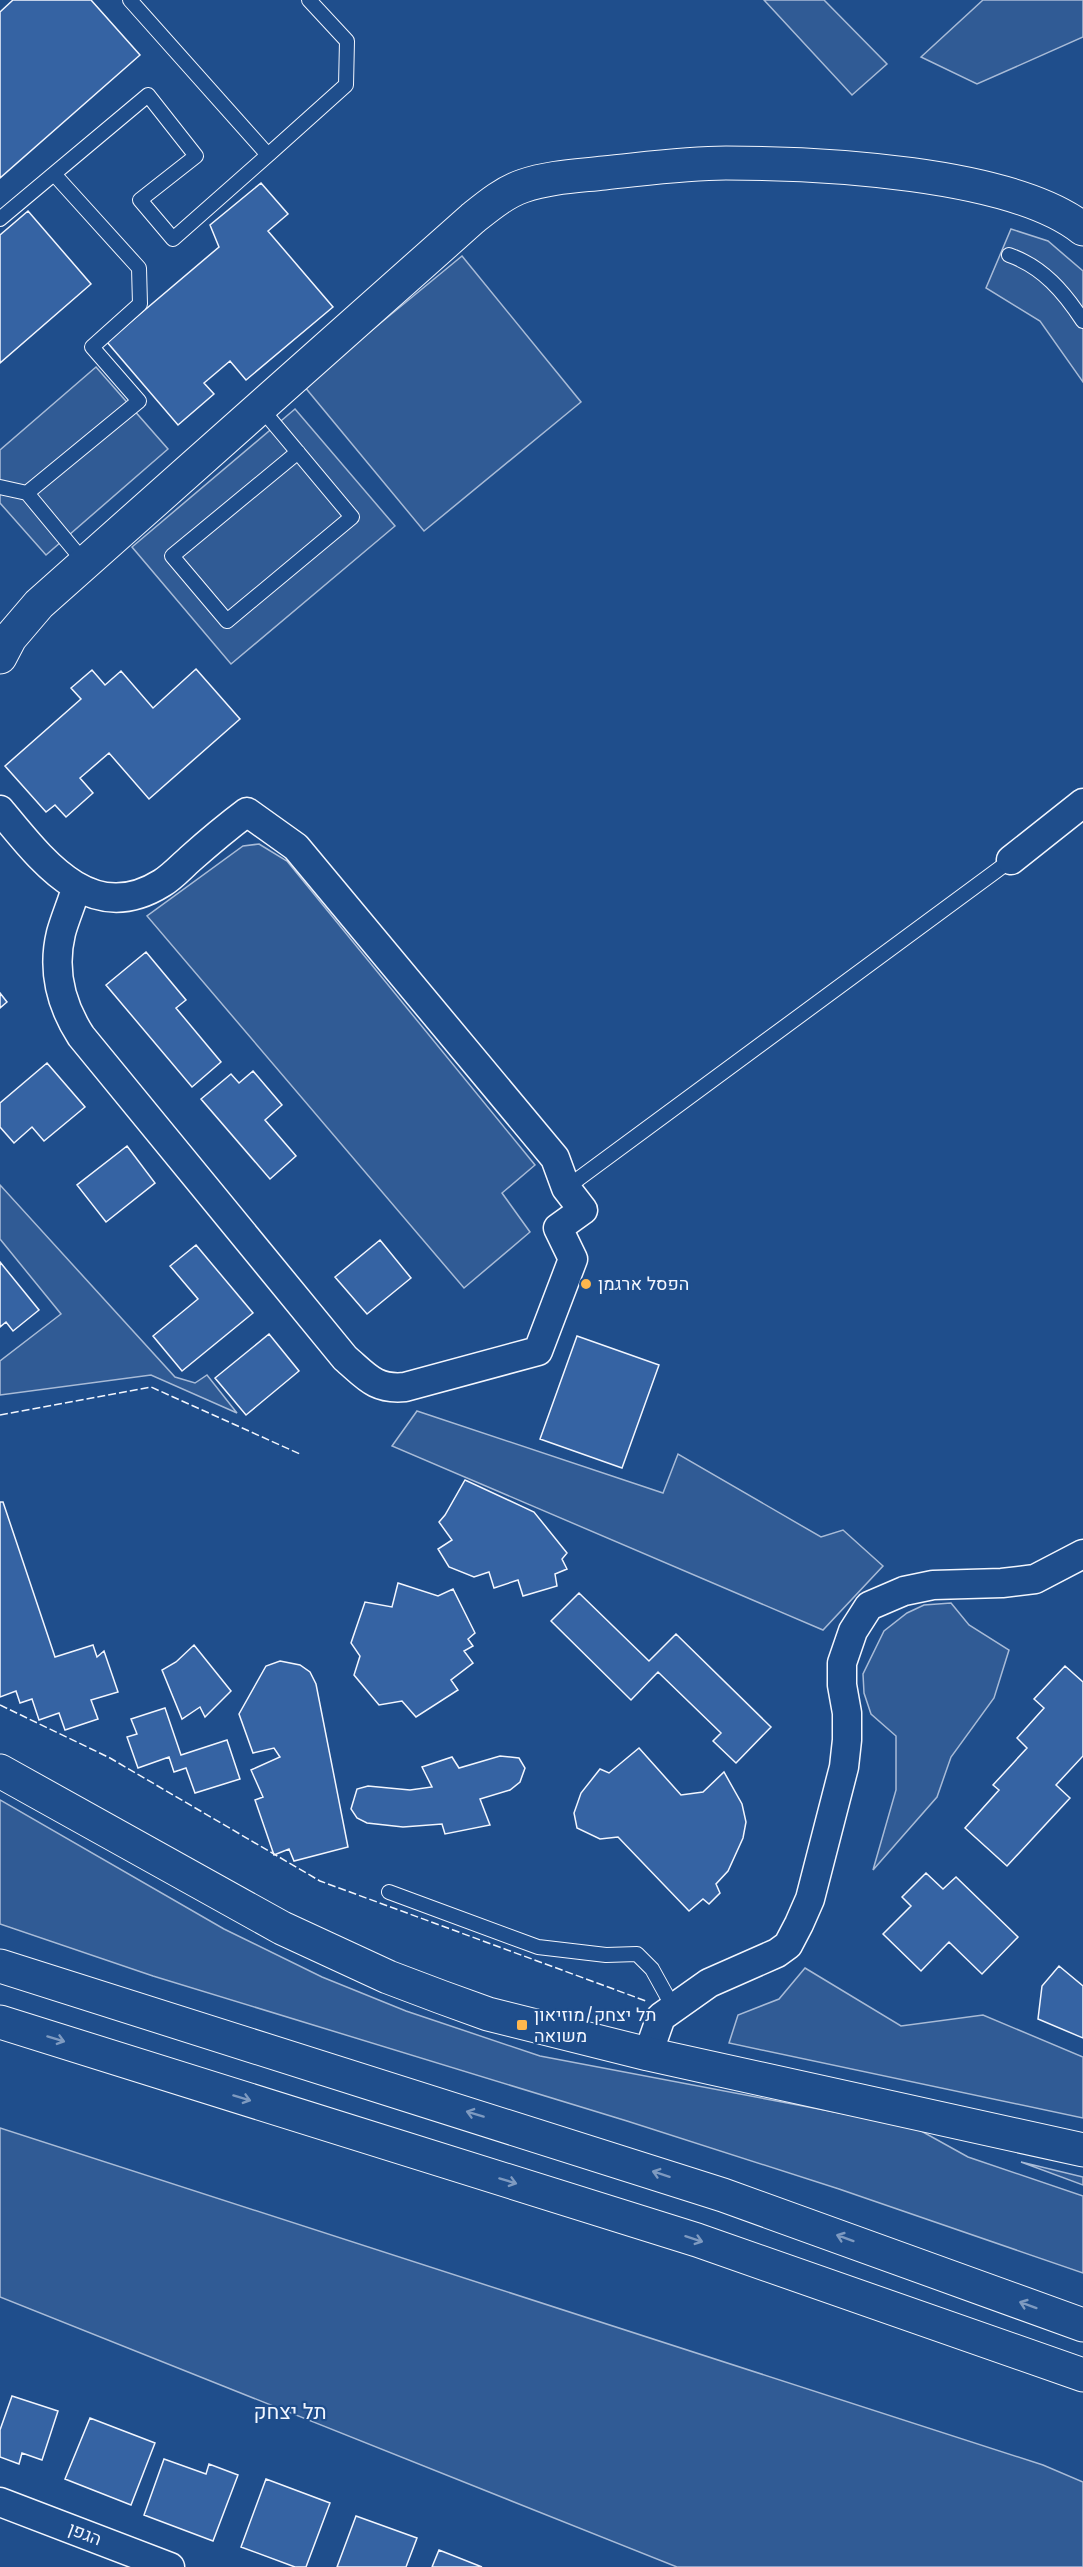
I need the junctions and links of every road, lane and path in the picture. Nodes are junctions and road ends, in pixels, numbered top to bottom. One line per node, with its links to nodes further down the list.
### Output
1 (130, 0): 3 (lane)
2 (309, 0): 3 (lane)
3 (268, 155): 4 (lane)
4 (54, 174): 5 (lane); 12 (lane)
5 (0, 219)
6 (1083, 229): 9 (street)
7 (1009, 255): 8 (lane)
8 (1083, 321)
9 (260, 407): 10 (lane); 13 (street)
10 (298, 452): 10 (lane)
11 (0, 487): 12 (lane)
12 (27, 494): 13 (lane)
13 (85, 563): 14 (street)
14 (39, 604): 15 (street); 16 (street)
15 (0, 625)
16 (0, 657)
17 (1083, 803): 19 (street)
18 (0, 810): 20 (street)
19 (1011, 860): 21 (lane)
20 (76, 888): 21 (street); 21 (street)
21 (566, 1188)
22 (1083, 1554): 26 (street)
23 (0, 1771): 28 (street)
24 (390, 1892): 26 (lane)
25 (0, 1966): 30 (street, one-way to 25)
26 (673, 2007): 28 (street)
27 (0, 2022): 31 (street, one-way to 31)
28 (648, 2055): 29 (street)
29 (1083, 2150)
30 (1083, 2325)
31 (1083, 2375)
32 (0, 2502): 33 (street, הגפן)
33 (170, 2567)

